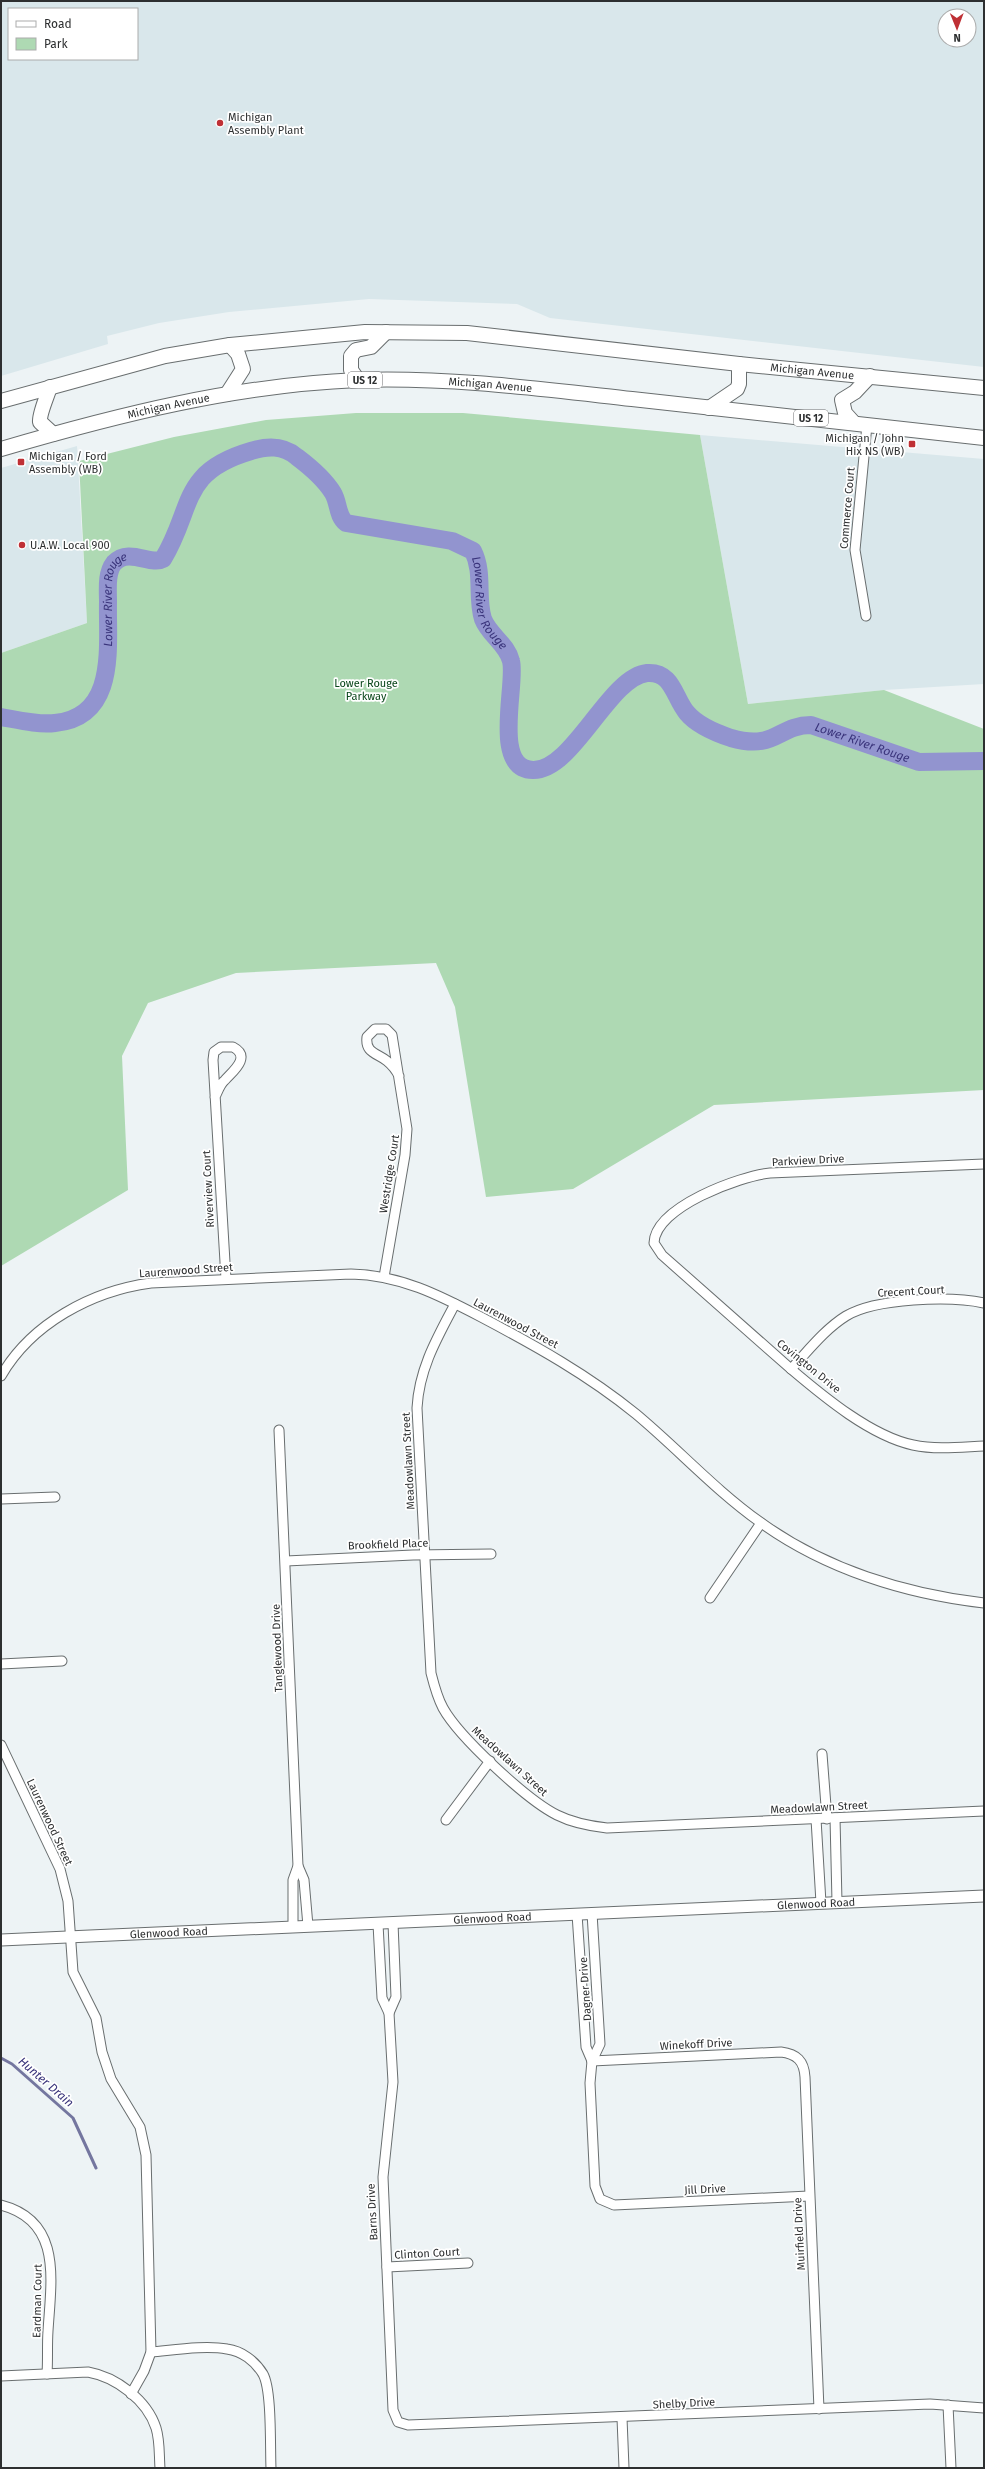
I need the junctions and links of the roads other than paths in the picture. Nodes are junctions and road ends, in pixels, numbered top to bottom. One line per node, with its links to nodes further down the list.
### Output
1 (386, 332): 2 (main road, Michigan Avenue); 3 (main road, Michigan Avenue); 5 (main road)
2 (230, 345): 6 (main road, Michigan Avenue); 8 (main road)
3 (739, 364): 4 (main road, Michigan Avenue); 10 (main road)
4 (870, 376): 7 (main road, Michigan Avenue); 11 (main road)
5 (358, 380): 8 (main road, Michigan Avenue / US 12); 10 (main road, Michigan Avenue / US 12)
6 (50, 387): 9 (main road, Michigan Avenue); 12 (main road)
7 (984, 388)
8 (228, 394): 12 (main road, Michigan Avenue / US 12)
9 (1, 401)
10 (709, 408): 11 (main road, Michigan Avenue / US 12)
11 (861, 424): 13 (main road, Michigan Avenue / US 12); 15 (street, Commerce Court)
12 (53, 434): 14 (main road, Michigan Avenue / US 12)
13 (984, 438)
14 (1, 449)
15 (866, 616)
16 (399, 1076): 16 (street, Westridge Court); 20 (street, Westridge Court)
17 (215, 1096): 17 (street, Riverview Court); 21 (street, Riverview Court)
18 (984, 1164): 19 (street, Parkview Drive)
19 (654, 1237): 24 (street, Covington Drive)
20 (384, 1276): 21 (street, Laurenwood Street); 23 (street, Laurenwood Street)
21 (226, 1279): 25 (street, Laurenwood Street)
22 (984, 1303): 24 (street, Crecent Court)
23 (455, 1304): 30 (street, Laurenwood Street); 32 (street, Meadowlawn Street)
24 (792, 1369): 27 (street, Covington Drive)
25 (1, 1376)
26 (279, 1430): 33 (street, Tanglewood Drive)
27 (984, 1446)
28 (55, 1497): 29 (street)
29 (1, 1499)
30 (761, 1523): 34 (street); 35 (street, Laurenwood Street)
31 (491, 1554): 32 (street, Brookfield Place)
32 (424, 1555): 33 (street, Brookfield Place); 40 (street, Meadowlawn Street)
33 (286, 1561): 45 (street, Tanglewood Drive)
34 (710, 1598)
35 (984, 1603)
36 (62, 1661): 37 (street)
37 (1, 1664)
38 (1, 1745): 55 (street, Laurenwood Street)
39 (822, 1754): 43 (street)
40 (490, 1761): 42 (street, Meadowlawn Street); 44 (street)
41 (984, 1812): 43 (street, Meadowlawn Street)
42 (816, 1819): 43 (street, Meadowlawn Street); 48 (street)
43 (831, 1819): 47 (street)
44 (446, 1820)
45 (298, 1866): 53 (street, Tanglewood Drive); 54 (street, Tanglewood Drive)
46 (984, 1896): 47 (street, Glenwood Road)
47 (838, 1902): 48 (street, Glenwood Road)
48 (821, 1903): 49 (street, Glenwood Road)
49 (592, 1913): 50 (street, Glenwood Road); 59 (street, Dagner Drive)
50 (577, 1914): 51 (street, Glenwood Road); 59 (street, Dagner Drive)
51 (393, 1923): 52 (street, Glenwood Road); 57 (street, Barns Drive)
52 (378, 1924): 53 (street, Glenwood Road); 57 (street, Barns Drive)
53 (308, 1926): 54 (street, Glenwood Road)
54 (293, 1927): 55 (street, Glenwood Road)
55 (70, 1937): 56 (street, Glenwood Road); 65 (street, Laurenwood Street)
56 (1, 1940)
57 (389, 2013): 64 (street, Barns Drive)
58 (799, 2058): 59 (street, Winekoff Drive); 60 (street, Muirfield Drive)
59 (592, 2061): 61 (street, Dagner Drive)
60 (809, 2196): 61 (street, Jill Drive); 71 (street, Muirfield Drive)
61 (602, 2201)
62 (1, 2205): 66 (street, Eardman Court)
63 (468, 2263): 64 (street, Clinton Court)
64 (387, 2267): 72 (street, Barns Drive)
65 (151, 2352): 68 (street); 75 (street)
66 (48, 2374): 67 (street); 68 (street)
67 (1, 2376)
68 (131, 2394): 74 (street)
69 (948, 2405): 70 (street, Shelby Drive); 71 (street, Shelby Drive); 77 (street)
70 (984, 2408)
71 (819, 2409): 73 (street, Shelby Drive)
72 (393, 2410): 73 (street, Shelby Drive)
73 (622, 2418): 76 (street)
74 (160, 2468)
75 (271, 2468)
76 (624, 2468)
77 (951, 2468)

